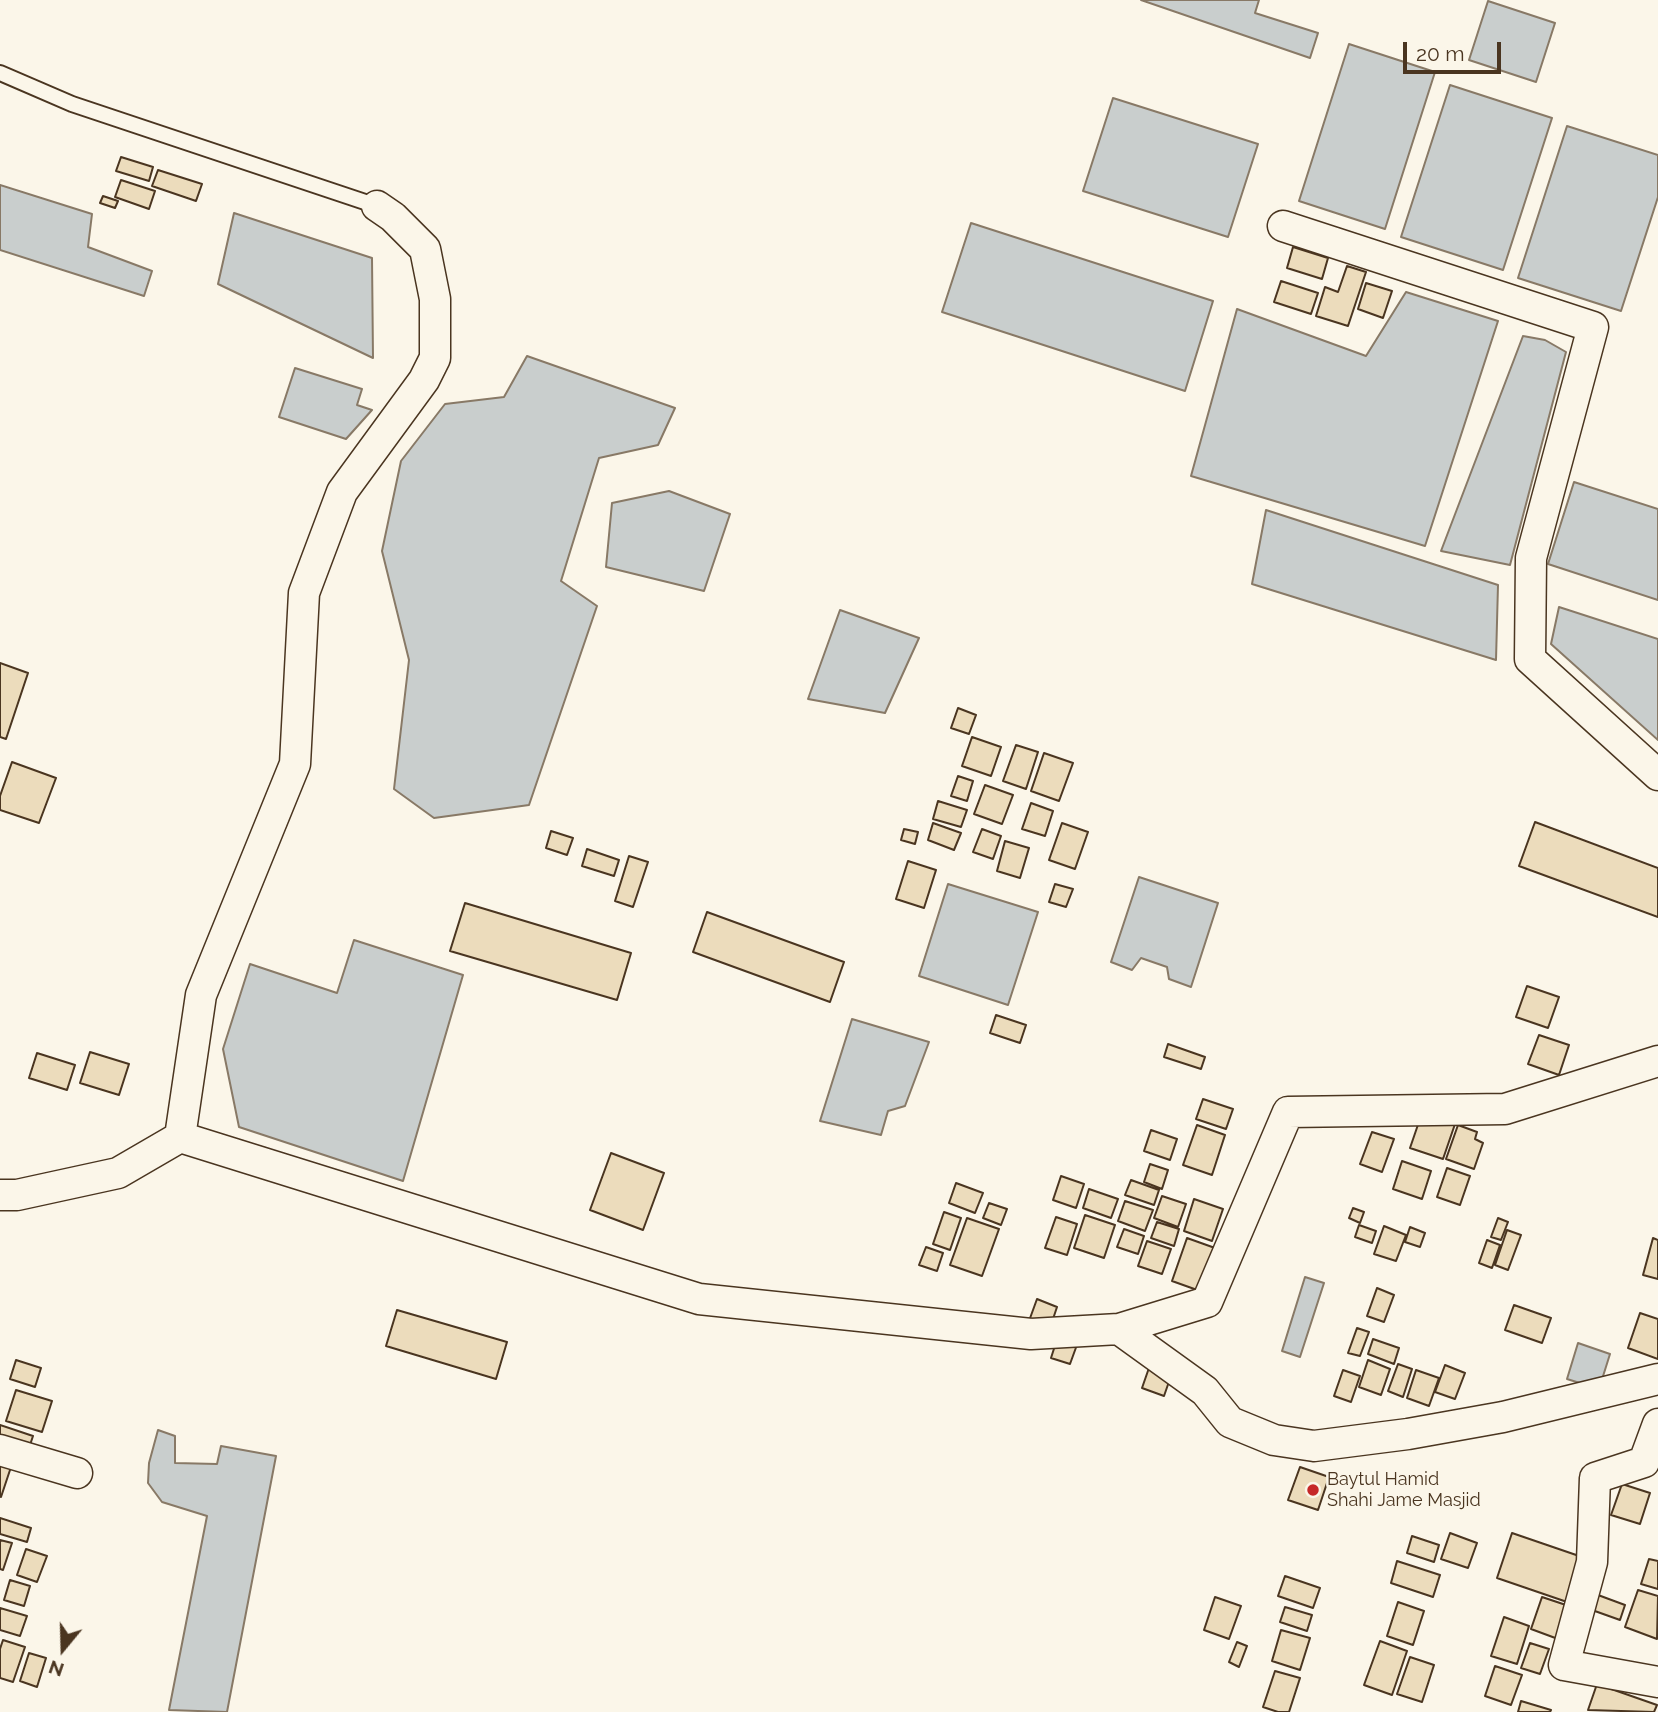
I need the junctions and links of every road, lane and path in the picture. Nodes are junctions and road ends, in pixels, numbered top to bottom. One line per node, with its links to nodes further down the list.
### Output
1 (0, 73): 2 (lane)
2 (377, 206): 6 (street)
3 (1283, 226): 4 (street)
4 (1658, 775)
5 (1658, 1061): 8 (street)
6 (180, 1137): 7 (street); 8 (street)
7 (0, 1195)
8 (1119, 1329): 9 (street)
9 (1658, 1379)
10 (1658, 1424): 13 (street)
11 (0, 1450): 12 (street)
12 (77, 1473)
13 (1658, 1682)

